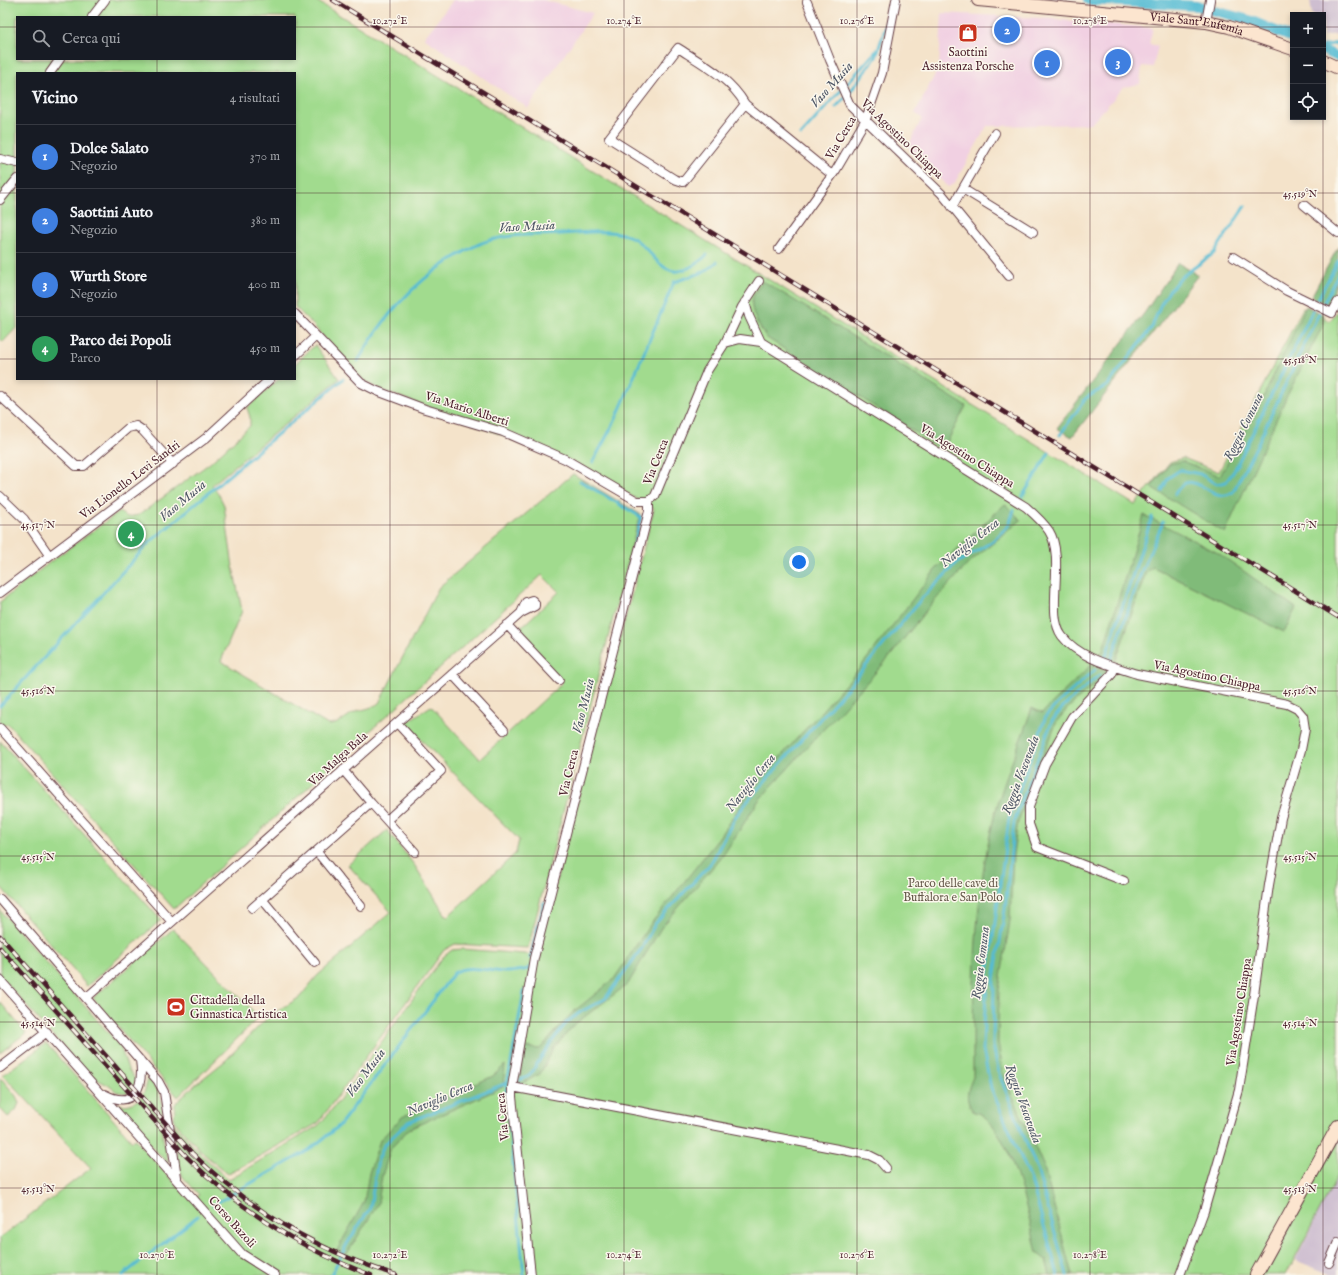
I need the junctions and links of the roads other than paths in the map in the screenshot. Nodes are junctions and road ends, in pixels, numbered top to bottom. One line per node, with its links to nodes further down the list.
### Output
1 (105, 0): 7 (street)
2 (896, 0): 15 (street, Via Cerca)
3 (978, 0): 6 (main road, Viale Sant'Eufemia)
4 (1210, 1): 8 (street)
5 (807, 2): 15 (street, Via Agostino Chiappa)
6 (1081, 5): 8 (main road, Viale Sant'Eufemia)
7 (93, 16)
8 (1207, 19): 9 (main road, Viale Sant'Eufemia)
9 (1290, 48)
10 (59, 60): 13 (street)
11 (1326, 63): 12 (main road)
12 (1338, 68)
13 (51, 72)
14 (745, 104): 14 (street); 19 (street)
15 (866, 119): 19 (street, Via Cerca); 24 (street, Via Agostino Chiappa)
16 (995, 133): 21 (street)
17 (0, 159): 18 (street)
18 (16, 163)
19 (832, 175): 27 (street, Via Cerca)
20 (16, 180): 22 (street)
21 (963, 189): 24 (street); 25 (street)
22 (0, 200)
23 (1304, 205): 26 (street)
24 (952, 207): 29 (street, Via Agostino Chiappa)
25 (1033, 232)
26 (1338, 233)
27 (779, 249)
28 (1233, 257): 32 (street)
29 (1008, 276)
30 (759, 281): 31 (street, Via Cerca)
31 (745, 302): 35 (street); 36 (street, Via Cerca)
32 (1338, 302)
33 (296, 315): 34 (street, Via Mario Alberti)
34 (316, 336): 37 (street); 42 (street, Via Mario Alberti)
35 (761, 342): 36 (street, Via Agostino Chiappa); 47 (street, Via Agostino Chiappa)
36 (725, 343): 42 (street, Via Cerca)
37 (296, 355)
38 (269, 380): 40 (street, Via Lionello Levi Sandri)
39 (0, 396): 40 (street)
40 (173, 464): 43 (street, Via Lionello Levi Sandri)
41 (0, 496): 43 (street)
42 (649, 501): 70 (street, Via Cerca)
43 (49, 555): 44 (street, Via Lionello Levi Sandri)
44 (0, 594)
45 (521, 613): 46 (street, Via Malga Bala)
46 (507, 625): 48 (street, Via Malga Bala); 49 (street)
47 (1115, 667): 58 (street); 79 (street, Via Agostino Chiappa)
48 (452, 674): 50 (street, Via Malga Bala); 52 (street)
49 (559, 680)
50 (397, 723): 53 (street, Via Malga Bala); 55 (street)
51 (0, 728): 63 (street)
52 (504, 730)
53 (343, 770): 54 (street); 63 (street, Via Malga Bala)
54 (371, 803): 55 (street); 56 (street)
55 (387, 820): 57 (street)
56 (317, 852): 60 (street); 61 (street)
57 (415, 852)
58 (1124, 881)
59 (0, 899): 66 (street)
60 (262, 899): 62 (street); 64 (street)
61 (361, 906)
62 (252, 908)
63 (172, 922): 66 (street, Via Malga Bala)
64 (315, 963)
65 (0, 980): 67 (street, Corso Bazoli)
66 (86, 998): 68 (street)
67 (47, 1032): 69 (street); 71 (street, Corso Bazoli)
68 (139, 1059): 71 (street); 74 (street)
69 (0, 1068)
70 (512, 1087): 73 (street); 78 (street, Via Cerca)
71 (100, 1092): 74 (street, Corso Bazoli)
72 (1338, 1126): 80 (main road)
73 (886, 1168)
74 (178, 1179): 77 (street, Corso Bazoli)
75 (1338, 1242): 76 (street)
76 (1329, 1263)
77 (275, 1275)
78 (531, 1275)
79 (1180, 1275)
80 (1256, 1275)

